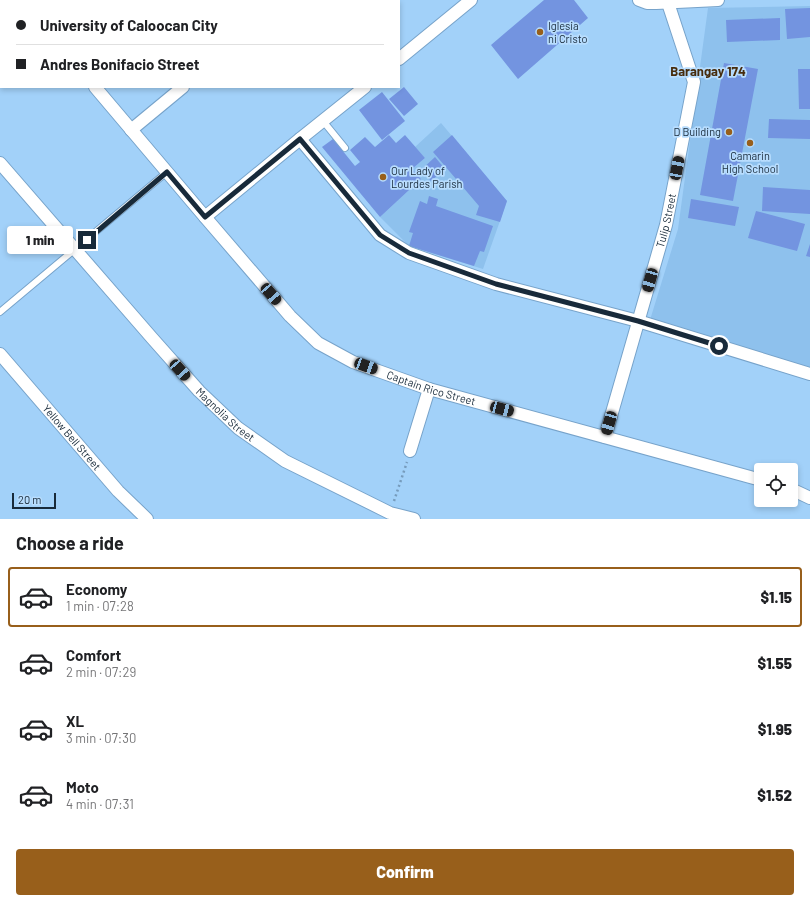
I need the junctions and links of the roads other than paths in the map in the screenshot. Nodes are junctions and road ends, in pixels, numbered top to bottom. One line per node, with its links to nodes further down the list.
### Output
1 (471, 0): 5 (street)
2 (639, 0): 4 (street)
3 (718, 0): 4 (street)
4 (668, 2): 18 (street, Tulip Street)
5 (400, 58)
6 (97, 88): 10 (street, Captain Rico Street)
7 (182, 88): 10 (street)
8 (364, 88): 9 (street)
9 (323, 121): 11 (street); 12 (lane)
10 (131, 130): 14 (street, Captain Rico Street)
11 (300, 139): 15 (street); 18 (street)
12 (345, 148)
13 (0, 163): 16 (street, Magnolia Street)
14 (167, 172): 15 (street, Captain Rico Street); 16 (lane)
15 (205, 217): 21 (street, Captain Rico Street)
16 (75, 250): 17 (lane); 27 (street, Magnolia Street)
17 (0, 312)
18 (638, 321): 20 (street); 22 (street, Tulip Street)
19 (0, 354): 28 (street, Yellow Bell Street)
20 (810, 374)
21 (429, 389): 22 (street, Captain Rico Street); 23 (street)
22 (605, 437): 24 (street, Captain Rico Street)
23 (410, 451)
24 (754, 478)
25 (798, 492): 26 (street)
26 (810, 498)
27 (389, 516): 29 (street, Magnolia Street)
28 (146, 519)
29 (414, 519)

